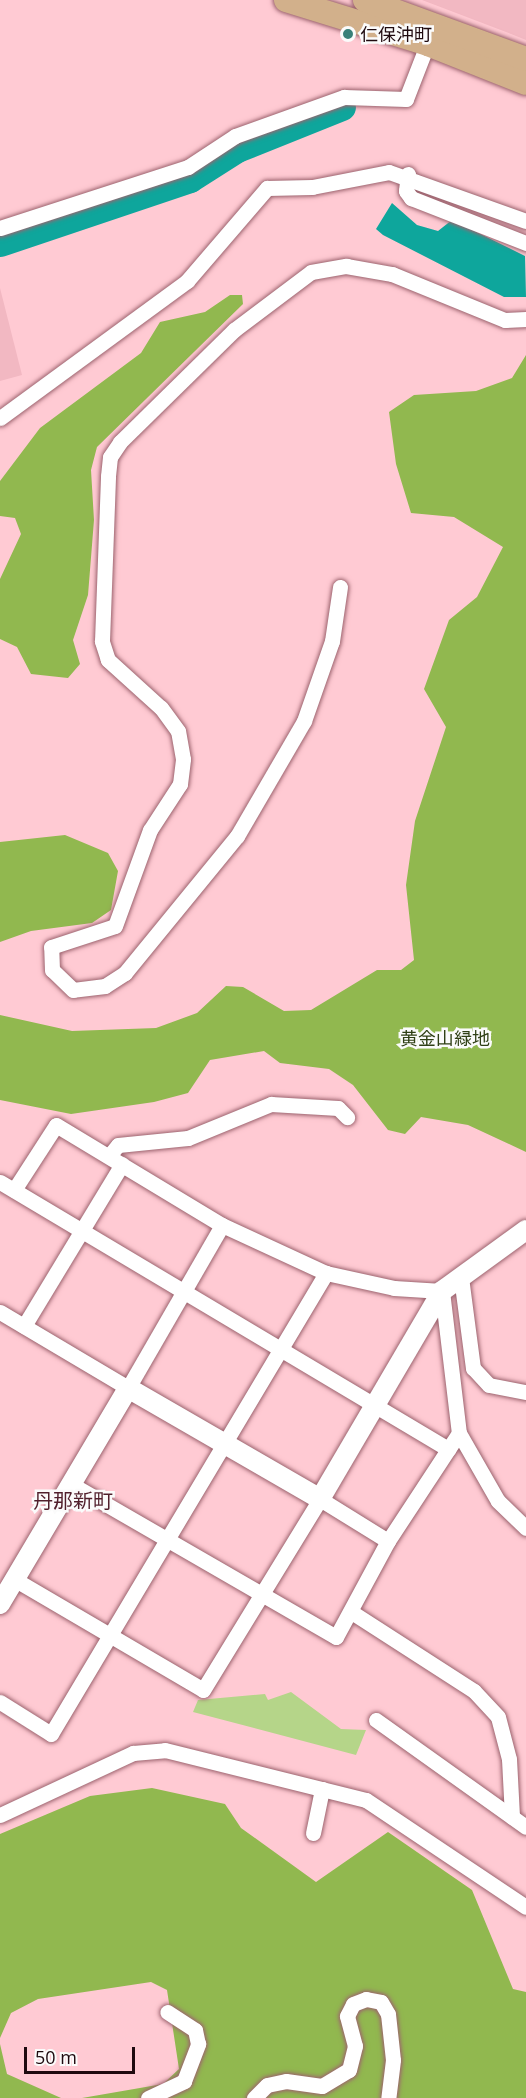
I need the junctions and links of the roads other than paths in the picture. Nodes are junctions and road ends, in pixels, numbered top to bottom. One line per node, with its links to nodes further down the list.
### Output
1 (286, 0): 3 (main road)
2 (365, 0): 3 (main road)
3 (432, 33): 4 (main road); 5 (main road); 8 (street)
4 (526, 59)
5 (526, 83)
6 (408, 174): 7 (street); 9 (street); 11 (street)
7 (526, 221)
8 (0, 228)
9 (526, 243)
10 (526, 319): 12 (street)
11 (0, 418)
12 (340, 587)
13 (347, 1117): 14 (street)
14 (115, 1160): 16 (street); 17 (street); 19 (street)
15 (0, 1182): 16 (street)
16 (14, 1190): 19 (street)
17 (222, 1225): 20 (street); 23 (street)
18 (526, 1230): 21 (street)
19 (82, 1231): 23 (street); 25 (street)
20 (326, 1273): 22 (street); 26 (street)
21 (461, 1277): 22 (street); 28 (street)
22 (442, 1291): 29 (street); 30 (street)
23 (183, 1292): 26 (street); 27 (street)
24 (0, 1312): 25 (street)
25 (24, 1326): 27 (street)
26 (279, 1349): 29 (street); 31 (street)
27 (128, 1388): 31 (street); 33 (street)
28 (526, 1392)
29 (374, 1406): 32 (street); 34 (street)
30 (459, 1433): 32 (street); 35 (street)
31 (221, 1443): 34 (street); 36 (street)
32 (448, 1449): 37 (street)
33 (71, 1484): 36 (street); 38 (street)
34 (320, 1500): 37 (street); 39 (street)
35 (526, 1528)
36 (164, 1541): 39 (street); 42 (street)
37 (388, 1541): 41 (street)
38 (14, 1580): 40 (street); 42 (street)
39 (260, 1597): 41 (street); 42 (street)
40 (0, 1604)
41 (353, 1613): 47 (street)
42 (108, 1638): 43 (street)
43 (0, 1702)
44 (376, 1720): 47 (street)
45 (322, 1789): 46 (street); 49 (street); 50 (street)
46 (0, 1815)
47 (512, 1817): 48 (street)
48 (526, 1827)
49 (314, 1833)
50 (526, 1907)
51 (167, 2012): 52 (street)
52 (148, 2098)
53 (254, 2098): 54 (street)
54 (388, 2098)

